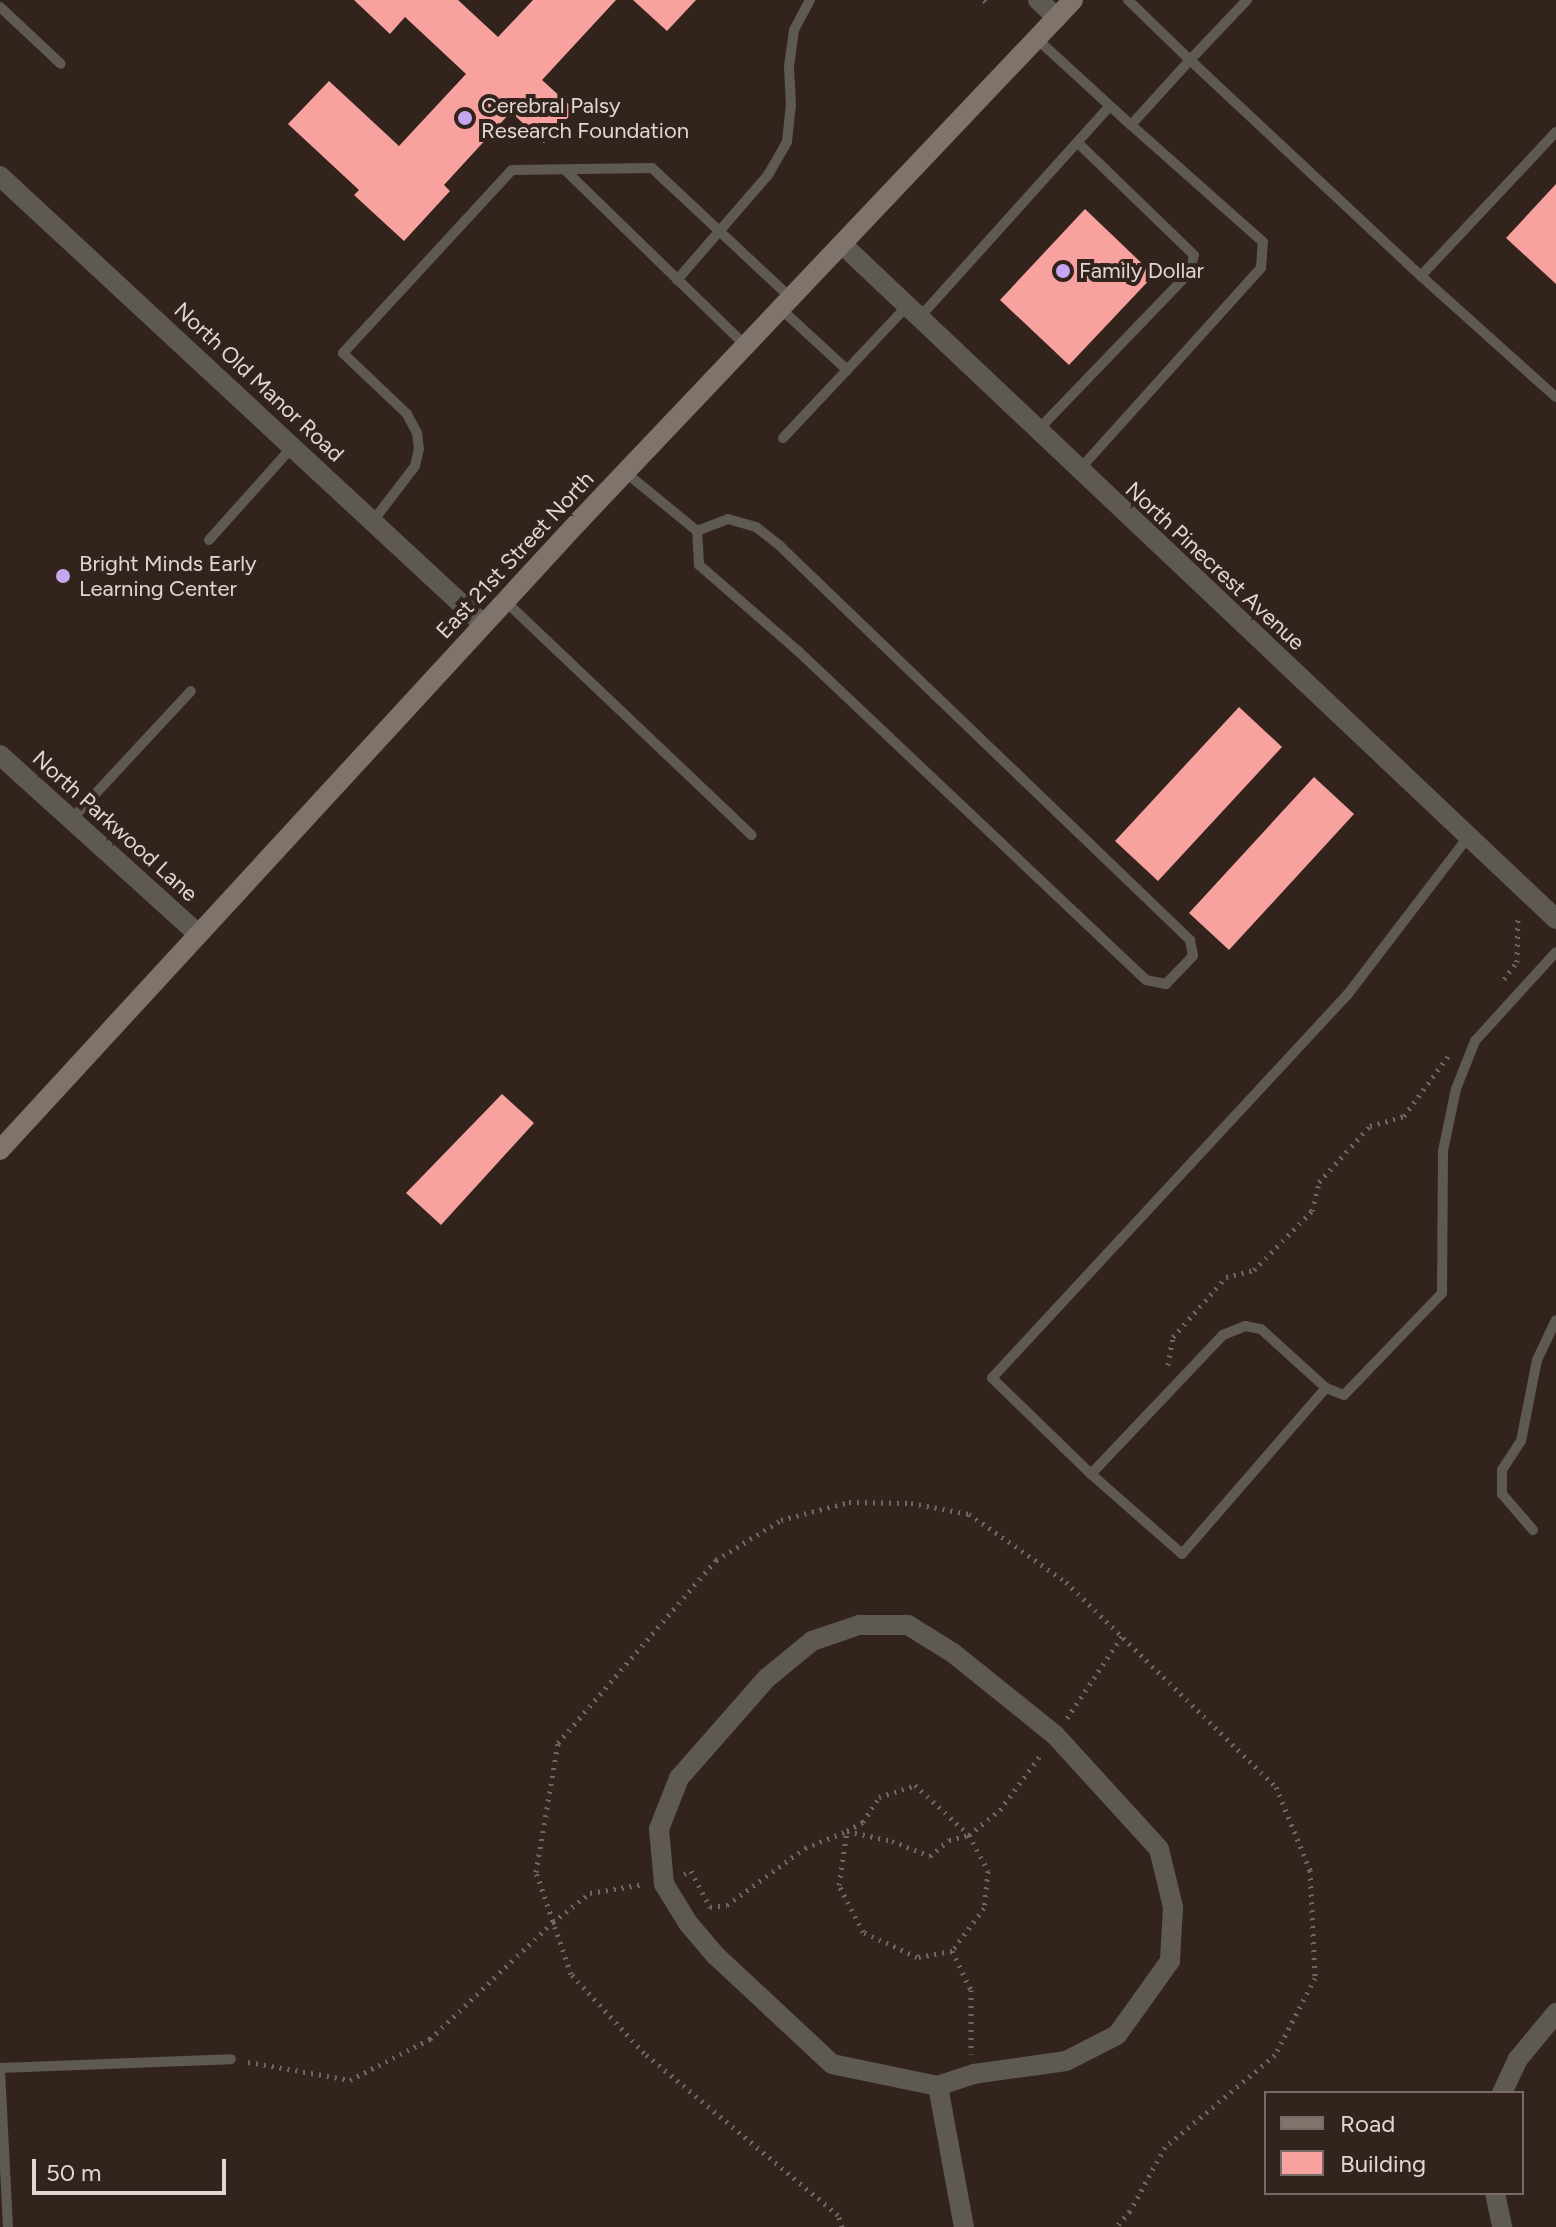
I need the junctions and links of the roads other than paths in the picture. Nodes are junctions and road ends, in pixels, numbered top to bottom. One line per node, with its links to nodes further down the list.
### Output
1 (810, 0): 17 (lane)
2 (1038, 0): 7 (street)
3 (1073, 0): 7 (main road, East 21st Street North)
4 (1128, 0): 9 (lane)
5 (1247, 0): 9 (lane)
6 (0, 7): 10 (lane)
7 (1057, 18): 8 (main road, East 21st Street North)
8 (1037, 39): 11 (lane); 18 (main road, East 21st Street North)
9 (1190, 60): 12 (lane); 19 (lane)
10 (61, 64)
11 (1110, 106): 12 (lane); 14 (lane)
12 (1131, 125): 29 (lane)
13 (1556, 132): 19 (lane)
14 (1078, 143): 22 (lane); 26 (lane)
15 (565, 170): 17 (lane); 20 (lane); 31 (lane)
16 (0, 176): 28 (street, North Old Manor Road)
17 (721, 231): 20 (lane); 21 (lane)
18 (843, 245): 21 (main road, East 21st Street North); 22 (street, North Pinecrest Avenue)
19 (1421, 276): 25 (lane)
20 (677, 280): 23 (lane)
21 (786, 304): 23 (main road, East 21st Street North); 24 (lane)
22 (913, 312): 24 (lane); 26 (street, North Pinecrest Avenue)
23 (746, 346): 30 (main road, East 21st Street North)
24 (847, 370): 27 (lane)
25 (1556, 397)
26 (1037, 431): 29 (street, North Pinecrest Avenue)
27 (783, 438)
28 (293, 446): 31 (street, North Old Manor Road); 33 (lane)
29 (1079, 470): 40 (street, North Pinecrest Avenue)
30 (625, 472): 32 (lane); 34 (main road, East 21st Street North)
31 (373, 521): 35 (street, North Old Manor Road)
32 (697, 531): 32 (lane)
33 (209, 540)
34 (505, 601): 35 (main road, East 21st Street North); 39 (lane)
35 (483, 624): 42 (main road, East 21st Street North)
36 (191, 691): 38 (lane)
37 (0, 755): 38 (street, North Parkwood Lane)
38 (71, 820): 42 (street, North Parkwood Lane)
39 (752, 835)
40 (1468, 837): 41 (street, North Pinecrest Avenue); 47 (lane)
41 (1556, 919)
42 (198, 934): 44 (main road, East 21st Street North)
43 (1556, 952): 46 (lane)
44 (0, 1150)
45 (1556, 1320): 48 (lane)
46 (1326, 1388): 47 (lane); 47 (lane)
47 (1091, 1474)
48 (1533, 1530)
49 (1556, 2013): 53 (street)
50 (231, 2059): 51 (lane)
51 (0, 2069): 55 (lane)
52 (938, 2086): 52 (street); 56 (street)
53 (1503, 2091)
54 (1495, 2195): 57 (street)
55 (8, 2227)
56 (964, 2227)
57 (1502, 2227)

